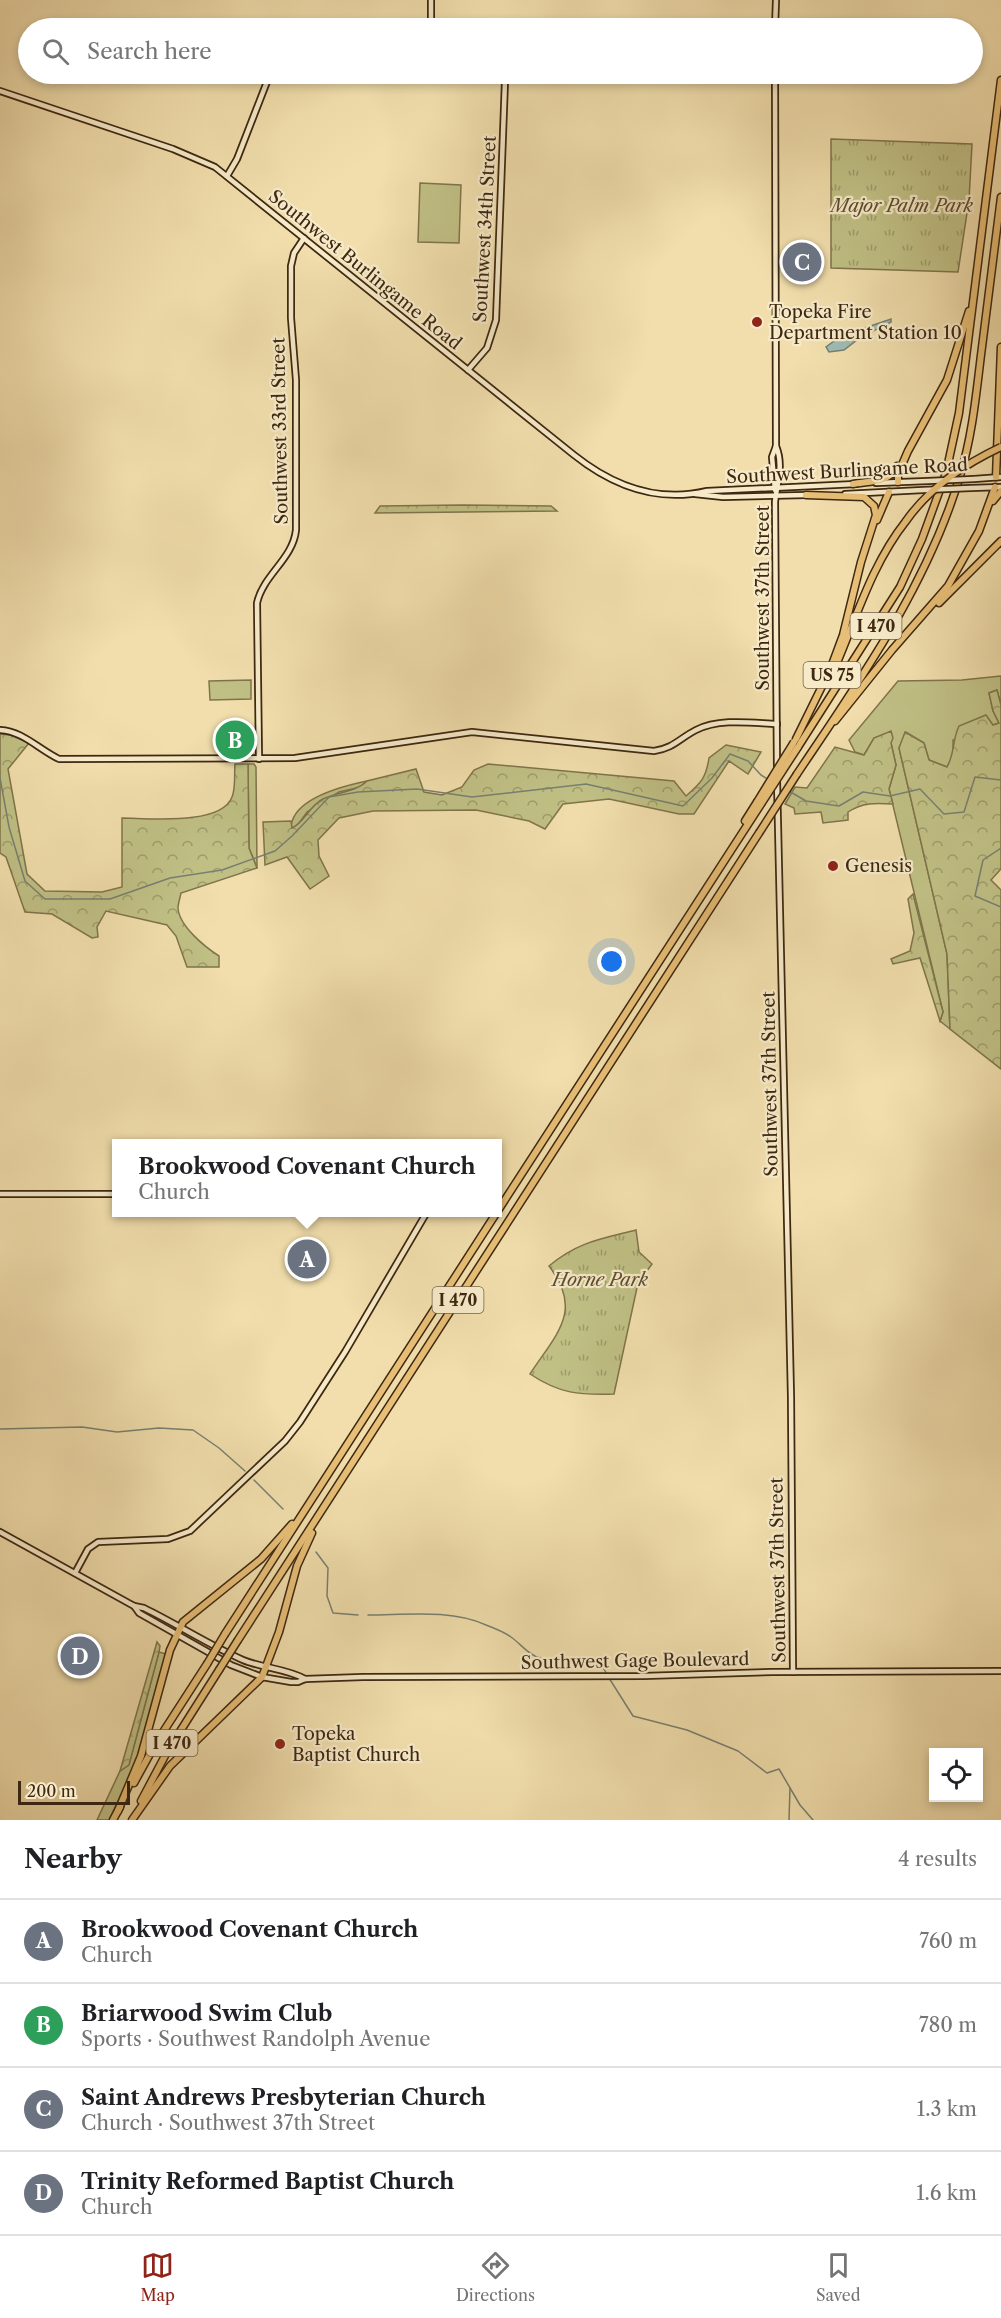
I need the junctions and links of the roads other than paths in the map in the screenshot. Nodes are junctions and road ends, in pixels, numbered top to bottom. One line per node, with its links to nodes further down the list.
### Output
1 (431, 0): 3 (main road)
2 (776, 0): 4 (main road)
3 (431, 18)
4 (775, 18)
5 (1001, 80): 13 (highway, I 470)
6 (266, 84): 10 (main road)
7 (505, 84): 15 (main road, Southwest 34th Street)
8 (775, 84): 22 (main road, Southwest 37th Street)
9 (0, 91): 10 (main road, Southwest Burlingame Road)
10 (226, 176): 12 (main road, Southwest Burlingame Road)
11 (1001, 197): 33 (highway, I 470)
12 (304, 238): 15 (main road, Southwest Burlingame Road); 36 (main road, Southwest 33rd Street)
13 (975, 287): 16 (highway); 35 (highway, I 470)
14 (1001, 347): 17 (highway)
15 (468, 370): 26 (main road, Southwest Burlingame Road)
16 (935, 404): 20 (highway); 21 (highway)
17 (999, 445): 18 (highway); 19 (highway); 35 (highway, US 75, bridge)
18 (1001, 464)
19 (998, 477): 20 (main road, Southwest Burlingame Road, bridge); 23 (main road)
20 (898, 482): 21 (main road, Southwest Burlingame Road); 24 (main road); 25 (main road)
21 (853, 484): 22 (main road, Southwest Burlingame Road)
22 (776, 488): 26 (main road, Southwest Burlingame Road); 28 (main road, Southwest 37th Street)
23 (999, 488): 24 (main road, Southwest Burlingame Road, bridge); 31 (highway)
24 (909, 491): 25 (main road, Southwest Burlingame Road)
25 (889, 492): 27 (main road, Southwest Burlingame Road); 29 (highway)
26 (694, 494): 28 (main road, Southwest Burlingame Road)
27 (806, 495): 28 (main road, Southwest Burlingame Road); 29 (highway)
28 (776, 496): 32 (main road, Southwest 37th Street)
29 (874, 525): 35 (highway)
30 (1001, 541): 31 (highway, US 75)
31 (884, 660): 33 (highway, US 75)
32 (777, 724): 36 (main road); 51 (main road, Southwest 37th Street)
33 (830, 725): 43 (highway, I 470, bridge)
34 (0, 730): 36 (main road)
35 (796, 743): 39 (highway, I 470, bridge)
36 (260, 759)
37 (0, 1194): 38 (main road)
38 (112, 1194)
39 (502, 1204)
40 (423, 1217): 45 (main road)
41 (494, 1217): 42 (highway, I 470)
42 (315, 1495): 47 (highway); 54 (highway, I 470, bridge)
43 (327, 1503): 49 (highway); 56 (highway, I 470, bridge)
44 (0, 1532): 45 (main road, Southwest Gage Boulevard)
45 (75, 1573): 46 (main road, Southwest Gage Boulevard)
46 (134, 1606): 47 (main road, Southwest Gage Boulevard); 48 (main road, Southwest Gage Boulevard)
47 (180, 1626): 48 (highway); 49 (main road, Southwest Gage Boulevard)
48 (176, 1635): 52 (main road, Southwest Gage Boulevard); 54 (highway)
49 (266, 1668): 52 (highway); 53 (main road, Southwest Gage Boulevard)
50 (1001, 1671): 51 (main road, Southwest Gage Boulevard)
51 (793, 1672): 53 (main road, Southwest Gage Boulevard)
52 (262, 1677): 53 (main road, Southwest Gage Boulevard); 56 (highway)
53 (305, 1679)
54 (117, 1811): 55 (highway, I 470)
55 (113, 1820)
56 (132, 1820)

